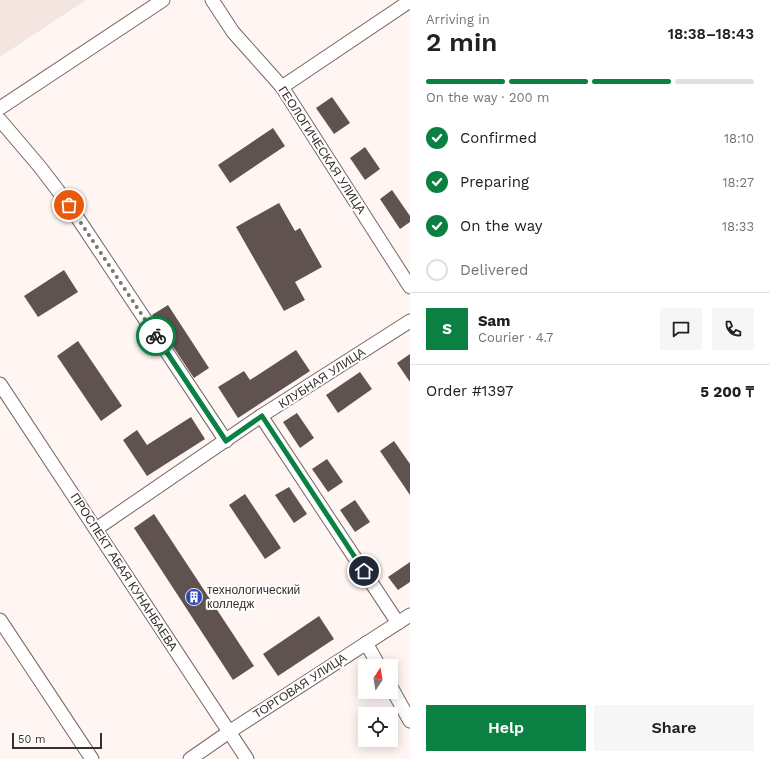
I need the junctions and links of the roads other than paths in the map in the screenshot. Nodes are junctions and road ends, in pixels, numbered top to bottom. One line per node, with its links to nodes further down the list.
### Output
1 (163, 0): 5 (street)
2 (212, 0): 4 (street, ГЕОЛОГИЧЕСКАЯ УЛИЦА)
3 (410, 1): 4 (street)
4 (282, 87): 7 (street, ГЕОЛОГИЧЕСКАЯ УЛИЦА)
5 (0, 108)
6 (0, 120): 11 (street)
7 (410, 287)
8 (410, 321): 10 (street, КЛУБНАЯ УЛИЦА)
9 (0, 384): 12 (street, ПРОСПЕКТ АБАЯ КУНАНБАЕВА)
10 (262, 416): 11 (street, КЛУБНАЯ УЛИЦА); 15 (street)
11 (226, 441): 12 (street, КЛУБНАЯ УЛИЦА)
12 (96, 529): 20 (street, ПРОСПЕКТ АБАЯ КУНАНБАЕВА)
13 (410, 615): 15 (street, ТОРГОВАЯ УЛИЦА)
14 (0, 620): 21 (street)
15 (398, 623): 16 (street, ТОРГОВАЯ УЛИЦА)
16 (366, 643): 17 (street); 20 (street, ТОРГОВАЯ УЛИЦА)
17 (375, 659)
18 (398, 699): 19 (street)
19 (410, 721)
20 (229, 732): 22 (street, ТОРГОВАЯ УЛИЦА); 23 (street, ПРОСПЕКТ АБАЯ КУНАНБАЕВА)
21 (92, 759)
22 (190, 759)
23 (247, 759)

